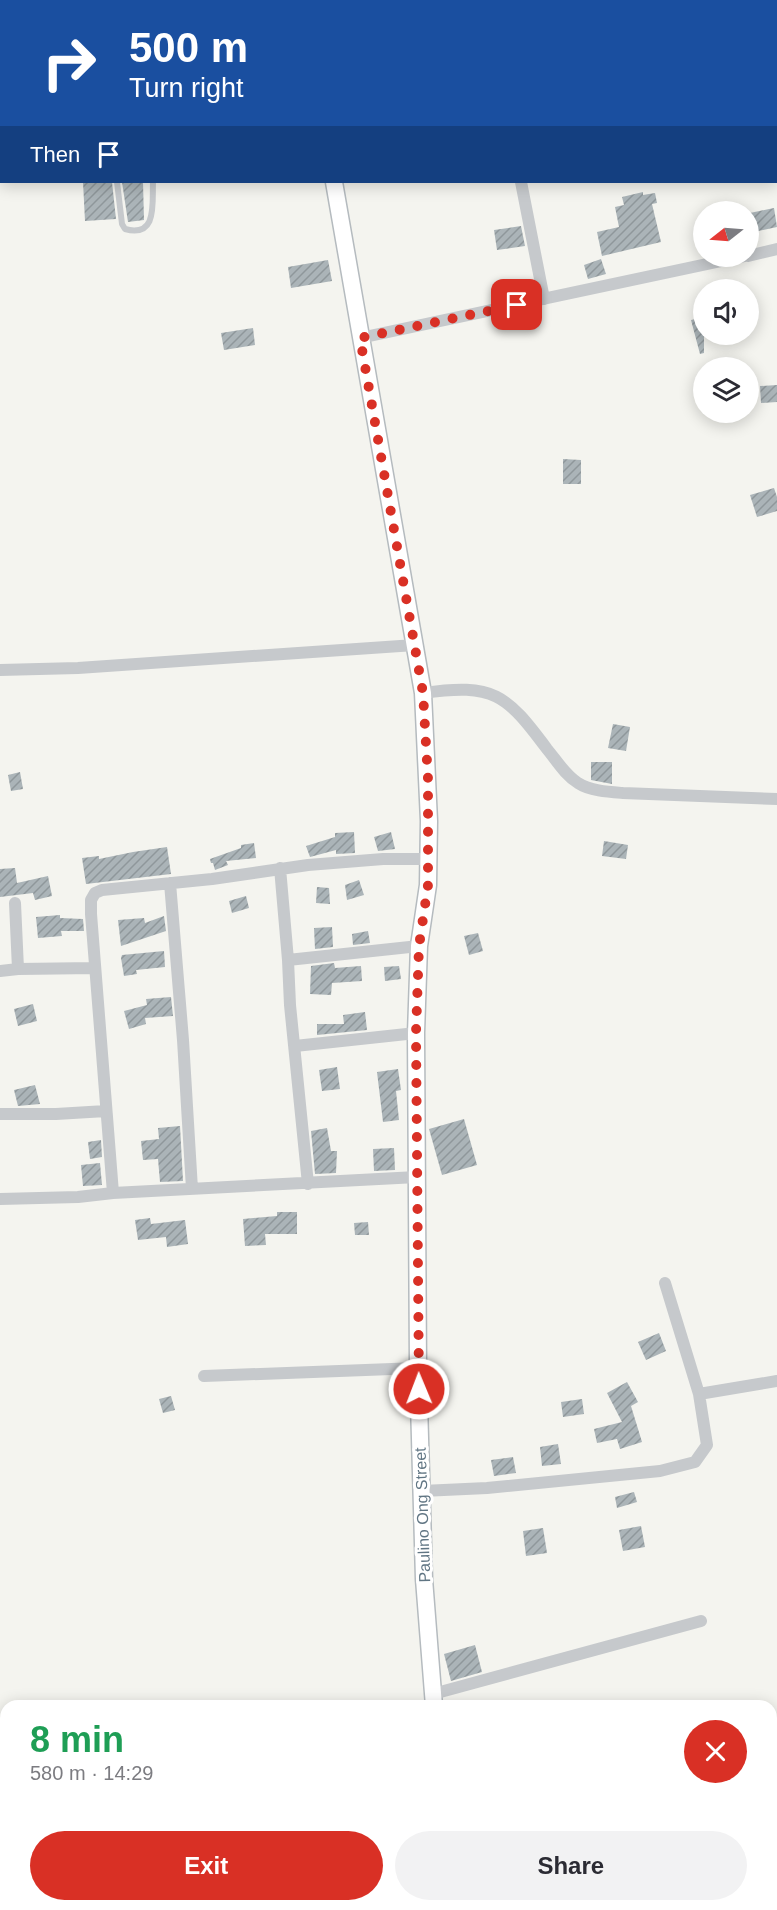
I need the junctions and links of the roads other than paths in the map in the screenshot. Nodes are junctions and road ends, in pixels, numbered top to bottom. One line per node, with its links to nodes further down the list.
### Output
1 (117, 183): 2 (lane)
2 (153, 183)
3 (334, 183): 9 (street, Paulino Ong Street)
4 (520, 183): 8 (street)
5 (777, 249): 6 (street)
6 (759, 253)
7 (695, 267): 8 (street)
8 (544, 299): 9 (street)
9 (360, 338): 10 (street, Paulino Ong Street)
10 (415, 645): 11 (street); 12 (street, Paulino Ong Street)
11 (0, 670)
12 (423, 693): 13 (street); 14 (street, Paulino Ong Street)
13 (777, 799)
14 (427, 859): 15 (street); 18 (street, Paulino Ong Street)
15 (280, 867): 16 (street); 19 (street)
16 (170, 883): 20 (street); 29 (street)
17 (15, 903): 21 (street)
18 (419, 946): 19 (street); 23 (street, Paulino Ong Street)
19 (288, 960): 24 (street)
20 (95, 968): 21 (street); 25 (street)
21 (18, 969): 22 (street)
22 (0, 971)
23 (416, 1033): 24 (street); 27 (street, Paulino Ong Street)
24 (295, 1046): 28 (street)
25 (106, 1111): 26 (street); 30 (street)
26 (0, 1114)
27 (417, 1177): 28 (street); 33 (street, Paulino Ong Street)
28 (308, 1184): 29 (street)
29 (192, 1189): 30 (street)
30 (113, 1193): 31 (street)
31 (0, 1198)
32 (665, 1283): 36 (street)
33 (418, 1368): 34 (street); 37 (street, Paulino Ong Street)
34 (204, 1376)
35 (777, 1381): 36 (street)
36 (699, 1394): 37 (street)
37 (422, 1491): 39 (street, Paulino Ong Street)
38 (701, 1621): 39 (street)
39 (434, 1700)

